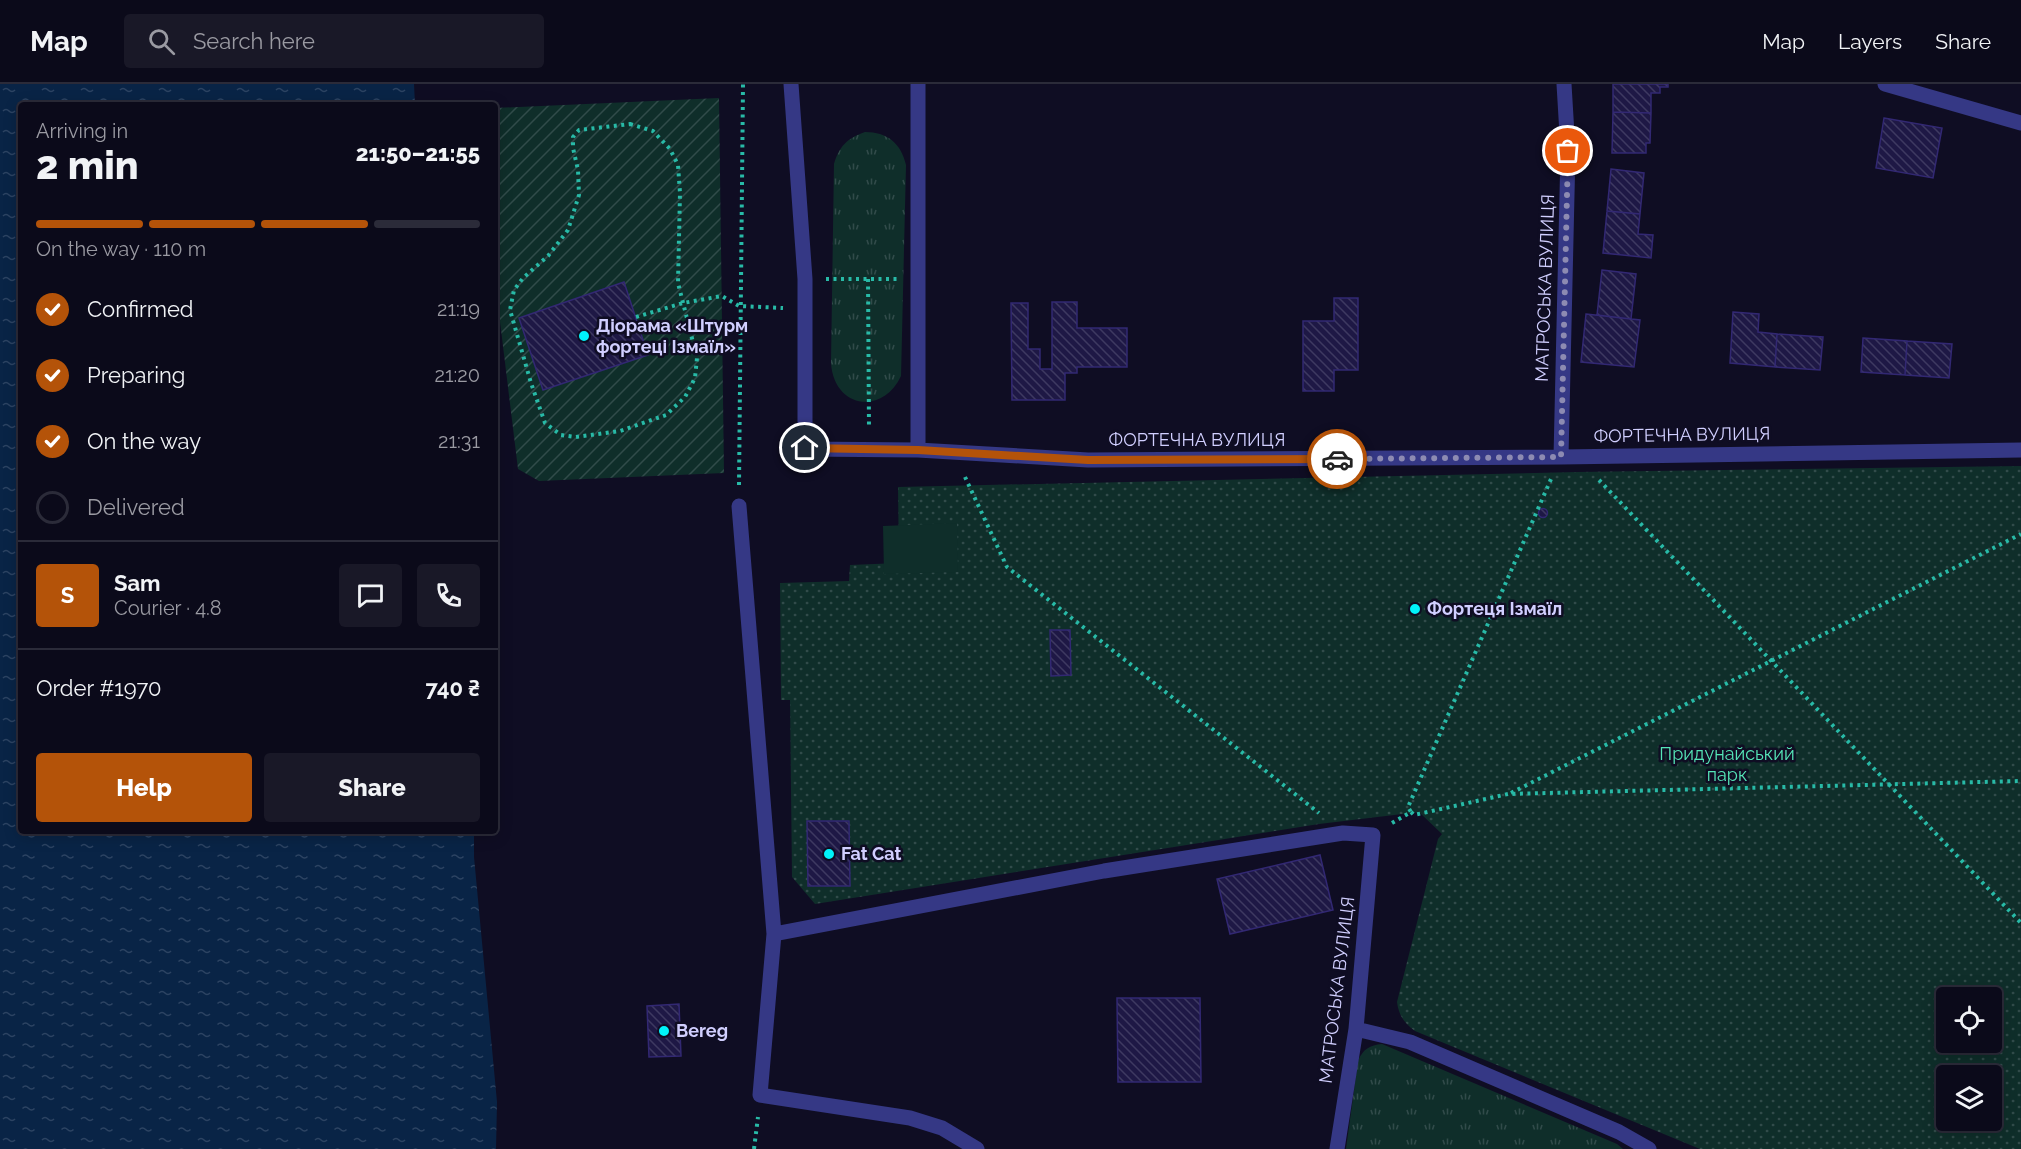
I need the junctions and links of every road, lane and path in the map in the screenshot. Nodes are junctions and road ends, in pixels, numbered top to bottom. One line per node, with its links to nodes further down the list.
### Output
1 (743, 84): 13 (path)
2 (791, 84): 9 (street)
3 (918, 84): 11 (street)
4 (1564, 84): 20 (street, МАТРОСЬКА ВУЛИЦЯ)
5 (1885, 84): 7 (street)
6 (1947, 84): 7 (street)
7 (1947, 100): 8 (street)
8 (2021, 123)
9 (805, 279): 10 (path); 14 (street)
10 (868, 279): 11 (path); 16 (path)
11 (919, 280): 17 (street)
12 (683, 303): 12 (path); 13 (path); 15 (path)
13 (739, 306): 14 (path); 22 (path)
14 (805, 309): 16 (street, ФОРТЕЧНА ВУЛИЦЯ)
15 (636, 317)
16 (869, 449): 17 (street, ФОРТЕЧНА ВУЛИЦЯ)
17 (918, 450): 19 (street, ФОРТЕЧНА ВУЛИЦЯ)
18 (2021, 450): 20 (street, ФОРТЕЧНА ВУЛИЦЯ)
19 (953, 452): 20 (street, ФОРТЕЧНА ВУЛИЦЯ); 29 (path)
20 (1561, 457): 28 (path)
21 (1595, 475): 24 (path)
22 (739, 506): 32 (street)
23 (2021, 534): 24 (path)
24 (1772, 661): 26 (path); 27 (path)
25 (2021, 781): 26 (path)
26 (1889, 784): 27 (path); 31 (path)
27 (1508, 794): 28 (path)
28 (1411, 812): 30 (path)
29 (1343, 833): 30 (street); 32 (street)
30 (1372, 835): 33 (street, МАТРОСЬКА ВУЛИЦЯ)
31 (2021, 923)
32 (774, 934): 34 (street)
33 (1356, 1029): 37 (street, МАТРОСЬКА ВУЛИЦЯ); 38 (street)
34 (760, 1095): 35 (path); 36 (street)
35 (754, 1149)
36 (977, 1149)
37 (1337, 1149)
38 (1649, 1149)

